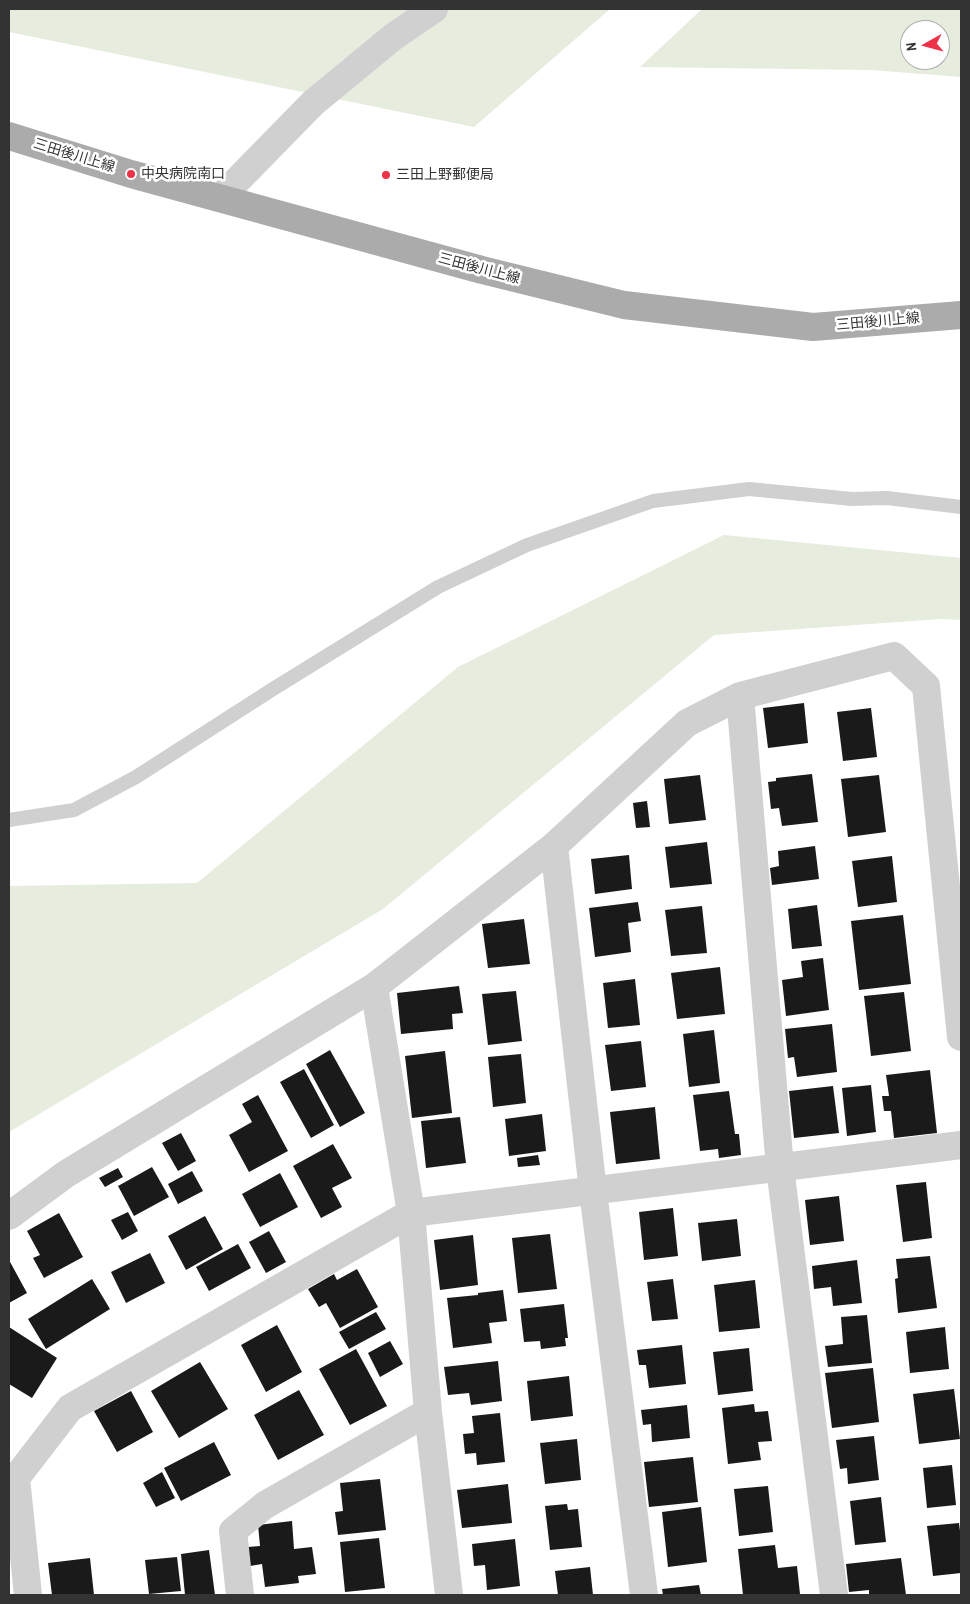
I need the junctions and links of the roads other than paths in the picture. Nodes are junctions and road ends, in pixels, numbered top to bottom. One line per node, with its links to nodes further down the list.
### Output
1 (434, 9): 3 (street)
2 (9, 136): 3 (main road, 三田後川上線)
3 (220, 198): 4 (main road, 三田後川上線)
4 (961, 315)
5 (961, 507): 7 (lane)
6 (740, 696): 8 (street); 10 (street); 12 (street)
7 (9, 820)
8 (554, 846): 9 (street); 13 (street)
9 (374, 988): 14 (street); 15 (street)
10 (961, 1037)
11 (961, 1145): 12 (street)
12 (780, 1168): 13 (street); 22 (street)
13 (593, 1190): 14 (street); 21 (street)
14 (411, 1213): 16 (street); 17 (street)
15 (9, 1216)
16 (428, 1412): 19 (street); 20 (street)
17 (12, 1477): 18 (street)
18 (28, 1595)
19 (240, 1595)
20 (449, 1595)
21 (644, 1595)
22 (834, 1595)

